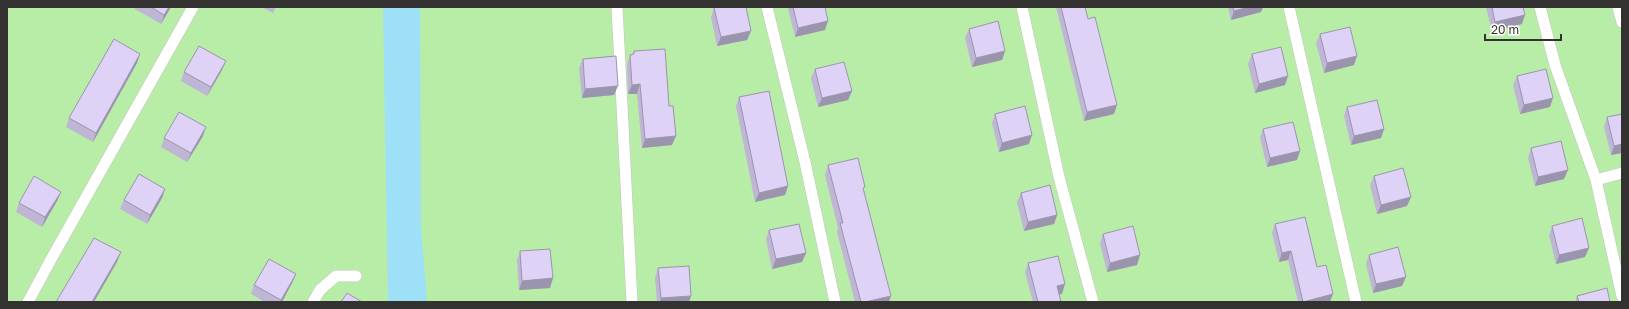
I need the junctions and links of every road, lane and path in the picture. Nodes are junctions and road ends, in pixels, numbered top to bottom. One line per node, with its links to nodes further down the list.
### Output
1 (193, 7): 13 (lane)
2 (617, 7): 15 (lane)
3 (767, 7): 16 (lane)
4 (1022, 7): 17 (lane)
5 (1289, 7): 18 (lane)
6 (1540, 7): 10 (lane)
7 (1618, 7): 8 (lane)
8 (1622, 22)
9 (1622, 173): 10 (lane)
10 (1596, 180): 12 (lane)
11 (356, 276): 14 (lane)
12 (1622, 296)
13 (28, 302)
14 (313, 302)
15 (632, 302)
16 (835, 302)
17 (1093, 302)
18 (1356, 302)

